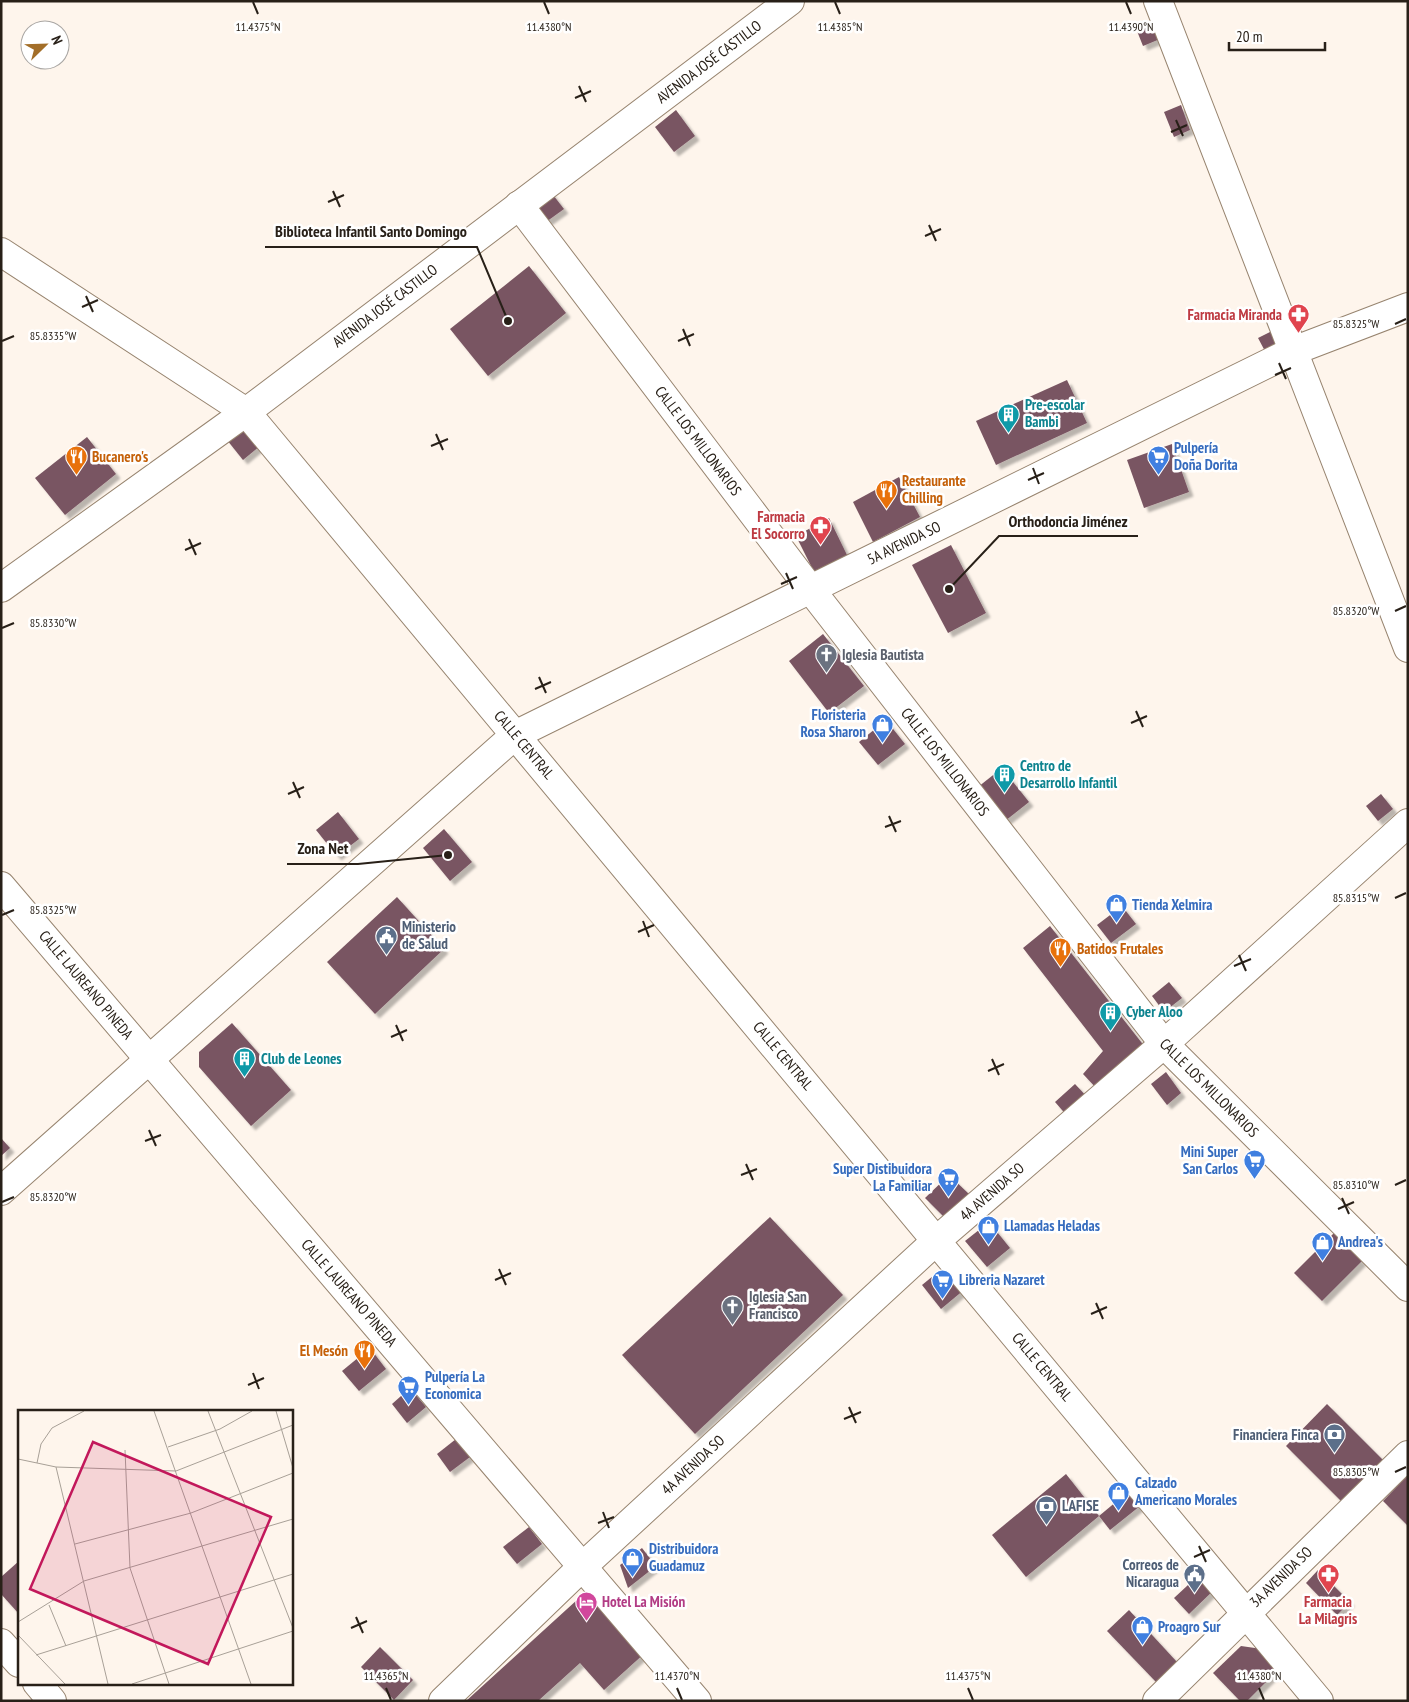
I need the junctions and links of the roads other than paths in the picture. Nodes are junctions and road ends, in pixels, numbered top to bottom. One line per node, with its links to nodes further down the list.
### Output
1 (790, 1): 3 (street, AVENIDA JOSÉ CASTILLO)
2 (1158, 1): 6 (street)
3 (519, 205): 7 (street, AVENIDA JOSÉ CASTILLO); 9 (street, CALLE LOS MILLONARIOS)
4 (1, 252): 7 (street, CALLE CENTRAL)
5 (1408, 307): 6 (street, 5A AVENIDA SO)
6 (1293, 351): 9 (street, 5A AVENIDA SO); 10 (street)
7 (246, 412): 8 (street, AVENIDA JOSÉ CASTILLO); 11 (street, CALLE CENTRAL)
8 (1, 588)
9 (810, 590): 11 (street, 5A AVENIDA SO); 14 (street, CALLE LOS MILLONARIOS)
10 (1408, 648)
11 (516, 735): 15 (street, 5A AVENIDA SO); 17 (street, CALLE CENTRAL)
12 (1408, 822): 14 (street, 4A AVENIDA SO)
13 (1, 886): 15 (street, CALLE LAUREANO PINEDA)
14 (1164, 1044): 17 (street, 4A AVENIDA SO); 18 (street, CALLE LOS MILLONARIOS)
15 (149, 1060): 16 (street, 5A AVENIDA SO); 20 (street, CALLE LAUREANO PINEDA)
16 (1, 1191)
17 (936, 1240): 20 (street, 4A AVENIDA SO); 21 (street, CALLE CENTRAL)
18 (1408, 1287)
19 (1408, 1455): 21 (street, 3A AVENIDA SO)
20 (582, 1567): 26 (street, 4A AVENIDA SO); 27 (street, CALLE LAUREANO PINEDA)
21 (1246, 1611): 28 (street, 3A AVENIDA SO); 29 (street, CALLE CENTRAL)
22 (1, 1643): 23 (street)
23 (18, 1661)
24 (38, 1684): 25 (street)
25 (52, 1701)
26 (443, 1701)
27 (696, 1701)
28 (1157, 1701)
29 (1319, 1701)

